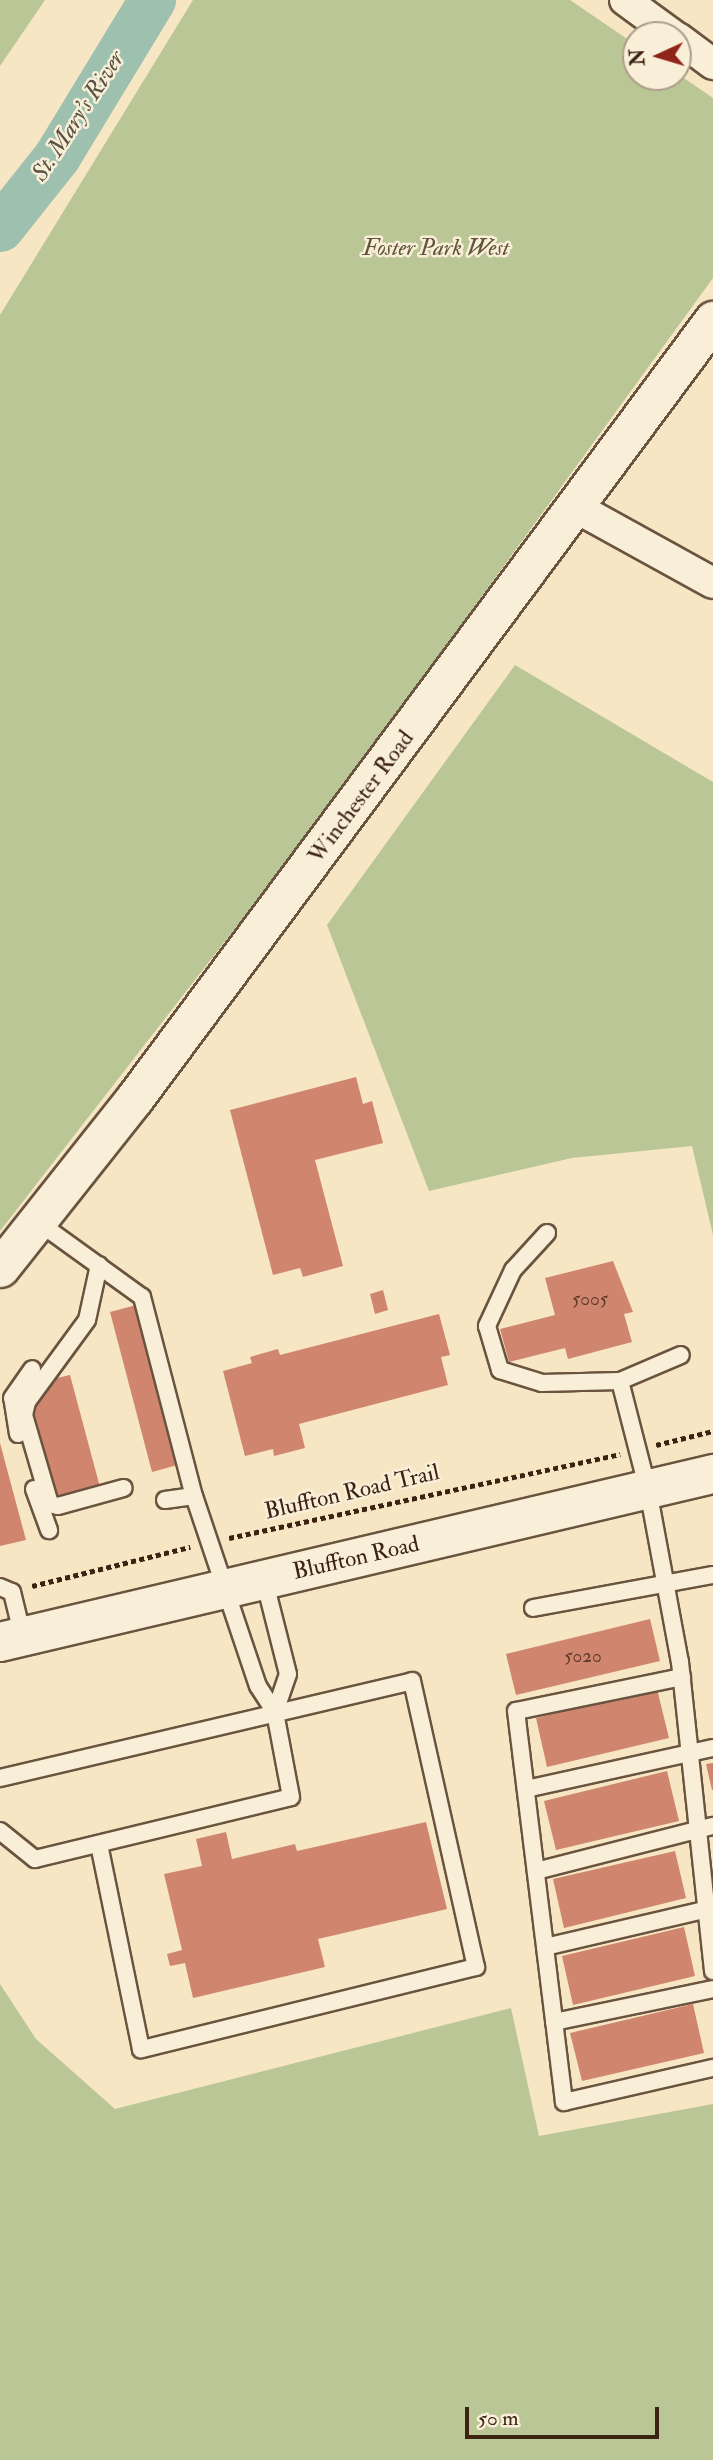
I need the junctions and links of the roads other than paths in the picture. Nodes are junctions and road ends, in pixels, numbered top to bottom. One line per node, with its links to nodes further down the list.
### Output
1 (625, 0): 2 (street)
2 (654, 21)
3 (692, 48): 4 (street)
4 (713, 64)
5 (713, 320): 6 (street, Winchester Road)
6 (577, 508): 7 (street); 8 (street, Winchester Road)
7 (713, 583)
8 (38, 1222): 10 (lane); 11 (street, Winchester Road)
9 (547, 1233): 14 (lane)
10 (99, 1265): 16 (lane); 18 (lane)
11 (0, 1268)
12 (681, 1355): 14 (lane)
13 (32, 1370): 20 (lane)
14 (620, 1381): 17 (lane)
15 (713, 1474): 17 (main road, Bluffton Road)
16 (124, 1488)
17 (648, 1490): 22 (main road, Bluffton Road); 23 (lane)
18 (194, 1496): 19 (lane); 22 (lane)
19 (165, 1500)
20 (49, 1530)
21 (713, 1575): 23 (lane)
22 (246, 1583): 26 (main road, Bluffton Road); 28 (lane); 28 (lane)
23 (664, 1585): 25 (lane); 27 (lane)
24 (6, 1590): 26 (lane)
25 (533, 1608)
26 (12, 1640)
27 (682, 1677): 30 (lane); 32 (lane)
28 (275, 1712): 31 (lane); 35 (lane); 35 (lane)
29 (713, 1748): 30 (lane)
30 (690, 1753): 32 (lane); 33 (lane)
31 (0, 1778)
32 (526, 1789): 36 (lane)
33 (705, 1828): 36 (lane); 37 (lane)
34 (0, 1831): 35 (lane)
35 (99, 1844)
36 (536, 1871): 38 (lane)
37 (710, 1909): 38 (lane); 39 (lane)
38 (545, 1947): 41 (lane)
39 (713, 1971)
40 (713, 1989): 41 (lane)
41 (554, 2022): 42 (lane)
42 (713, 2068)

